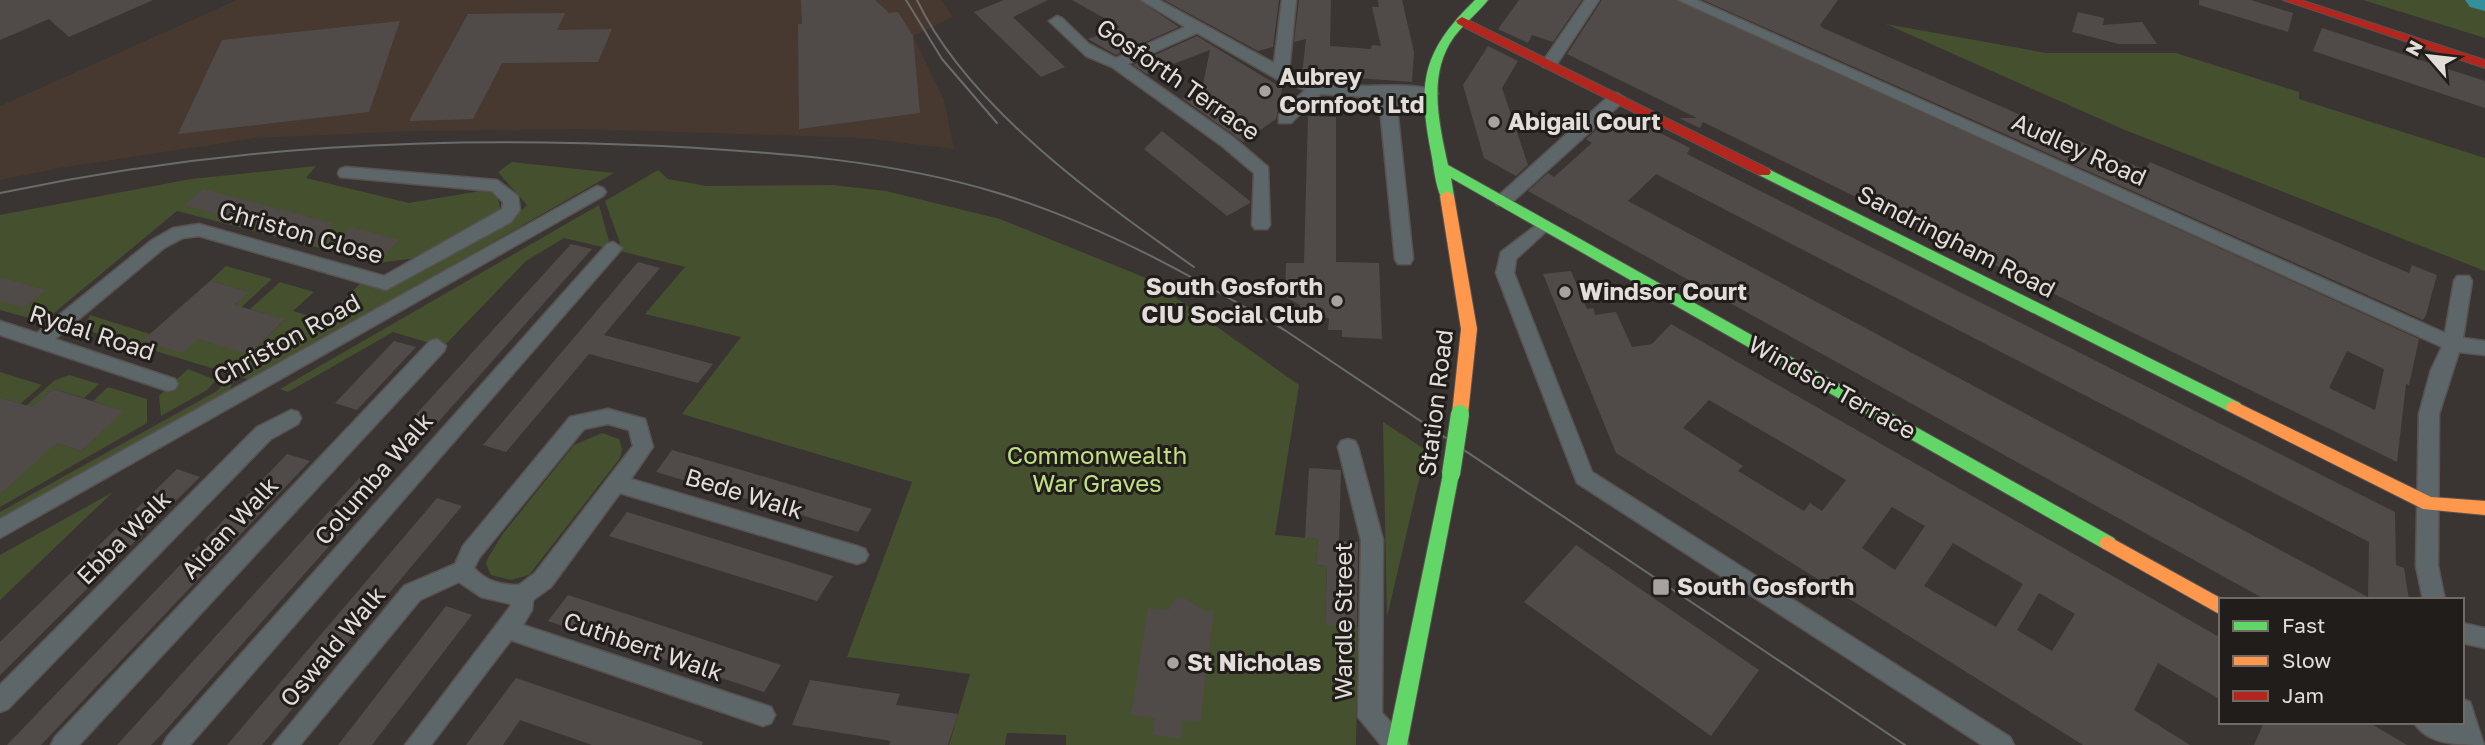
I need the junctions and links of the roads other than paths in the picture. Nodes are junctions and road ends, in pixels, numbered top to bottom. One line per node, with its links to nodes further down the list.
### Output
1 (1148, 0): 9 (street)
2 (1289, 0): 13 (street)
3 (1482, 0): 8 (street, Station Road)
4 (1592, 0): 11 (street)
5 (1685, 0): 30 (street, Audley Road)
6 (2289, 0): 12 (street)
7 (1056, 21): 10 (street, Gosforth Terrace)
8 (1462, 21): 11 (street, Sandringham Road); 16 (street, Station Road)
9 (1198, 27): 10 (street); 13 (street)
10 (1117, 63): 23 (street, Gosforth Terrace)
11 (1549, 64): 17 (street, Sandringham Road)
12 (2485, 64)
13 (1282, 75): 14 (street)
14 (1316, 89): 15 (street); 18 (street)
15 (1387, 93): 16 (street); 26 (street)
16 (1430, 94): 19 (street, Station Road)
17 (1617, 98): 22 (street); 37 (street, Sandringham Road)
18 (1285, 119)
19 (1445, 169): 22 (street, Windsor Terrace); 56 (street, Station Road, bridge)
20 (346, 173): 29 (street, Christon Close)
21 (597, 192): 39 (street, Christon Road)
22 (1503, 201): 24 (street, Windsor Terrace)
23 (1261, 225)
24 (1543, 226): 44 (street, Windsor Terrace); 57 (street)
25 (613, 248): 53 (street, Columba Walk)
26 (1404, 259)
27 (2463, 281): 30 (street)
28 (0, 328): 29 (street, Rydal Road)
29 (40, 341): 33 (street, Rydal Road)
30 (2453, 344): 32 (street, Audley Road); 37 (street)
31 (437, 346): 52 (street, Aidan Walk)
32 (2485, 348)
33 (168, 384)
34 (291, 418): 48 (street, Ebba Walk)
35 (1348, 447): 56 (street, Wardle Street)
36 (616, 483): 40 (street, Bede Walk); 41 (street); 42 (street)
37 (2429, 504): 38 (street); 43 (street)
38 (2485, 508)
39 (0, 529)
40 (857, 555)
41 (463, 570): 42 (street); 54 (street, Oswald Walk)
42 (523, 595): 45 (street)
43 (2434, 598)
44 (2219, 606)
45 (506, 629): 49 (street, Cuthbert Walk); 55 (street)
46 (2464, 633): 47 (street)
47 (2485, 638)
48 (0, 701)
49 (764, 715)
50 (2464, 720): 58 (street)
51 (2430, 724): 58 (street)
52 (62, 745)
53 (174, 745)
54 (285, 745)
55 (417, 745)
56 (1397, 745)
57 (2002, 745)
58 (2469, 745)

